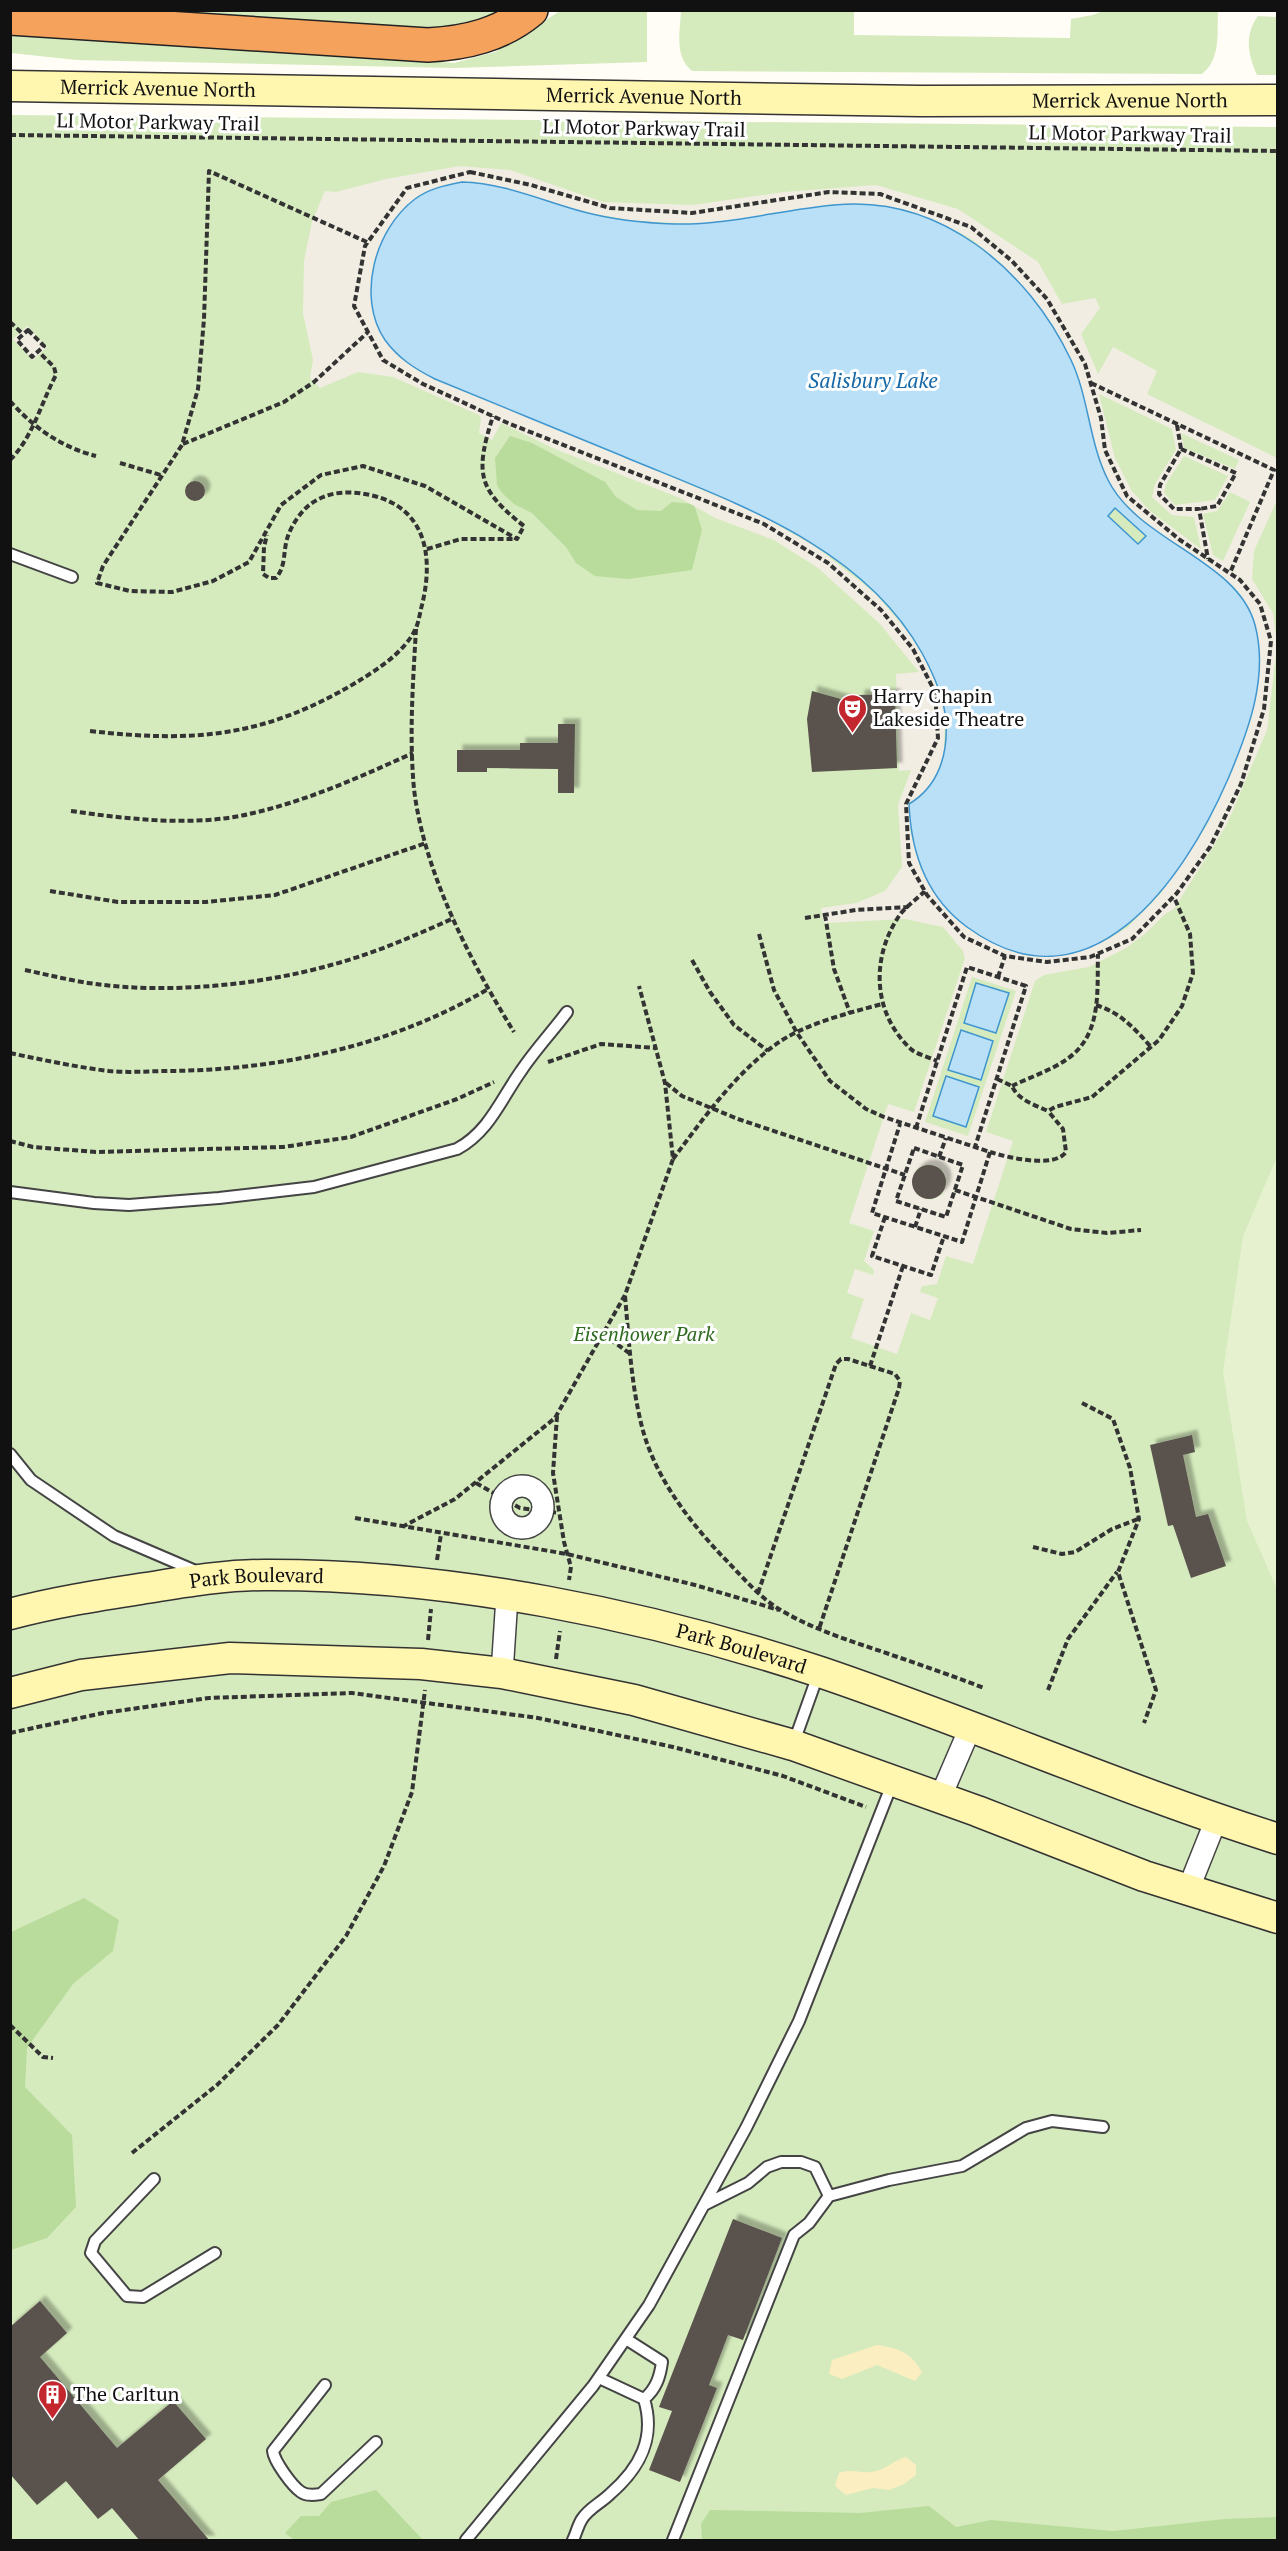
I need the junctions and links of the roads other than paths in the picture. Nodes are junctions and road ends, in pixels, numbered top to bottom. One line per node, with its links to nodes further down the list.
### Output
1 (531, 10): 2 (highway)
2 (10, 18)
3 (10, 86): 4 (street, Merrick Avenue North)
4 (1278, 100)
5 (10, 554): 6 (lane)
6 (72, 577)
7 (567, 1012): 8 (lane)
8 (10, 1192)
9 (10, 1454): 11 (lane)
10 (504, 1499): 10 (street)
11 (215, 1580): 12 (street, Park Boulevard); 13 (street, Park Boulevard)
12 (507, 1597): 14 (street, Park Boulevard); 15 (street)
13 (10, 1614)
14 (819, 1672): 17 (street, Park Boulevard); 18 (lane)
15 (502, 1673): 16 (street); 18 (street)
16 (10, 1693)
17 (971, 1726): 20 (street); 21 (street, Park Boulevard)
18 (793, 1745): 19 (street)
19 (893, 1780): 20 (street); 28 (lane)
20 (940, 1798): 23 (street)
21 (1216, 1820): 22 (street, Park Boulevard); 23 (street)
22 (1278, 1839)
23 (1188, 1890): 24 (street)
24 (1278, 1918)
25 (1103, 2127): 27 (lane)
26 (154, 2179): 29 (lane)
27 (829, 2196): 28 (lane); 37 (lane)
28 (704, 2205): 30 (lane)
29 (215, 2253)
30 (626, 2338): 31 (lane); 33 (lane)
31 (599, 2378): 33 (lane); 35 (lane)
32 (325, 2385): 34 (lane)
33 (644, 2399): 36 (lane)
34 (376, 2442)
35 (466, 2541)
36 (573, 2541)
37 (673, 2541)

